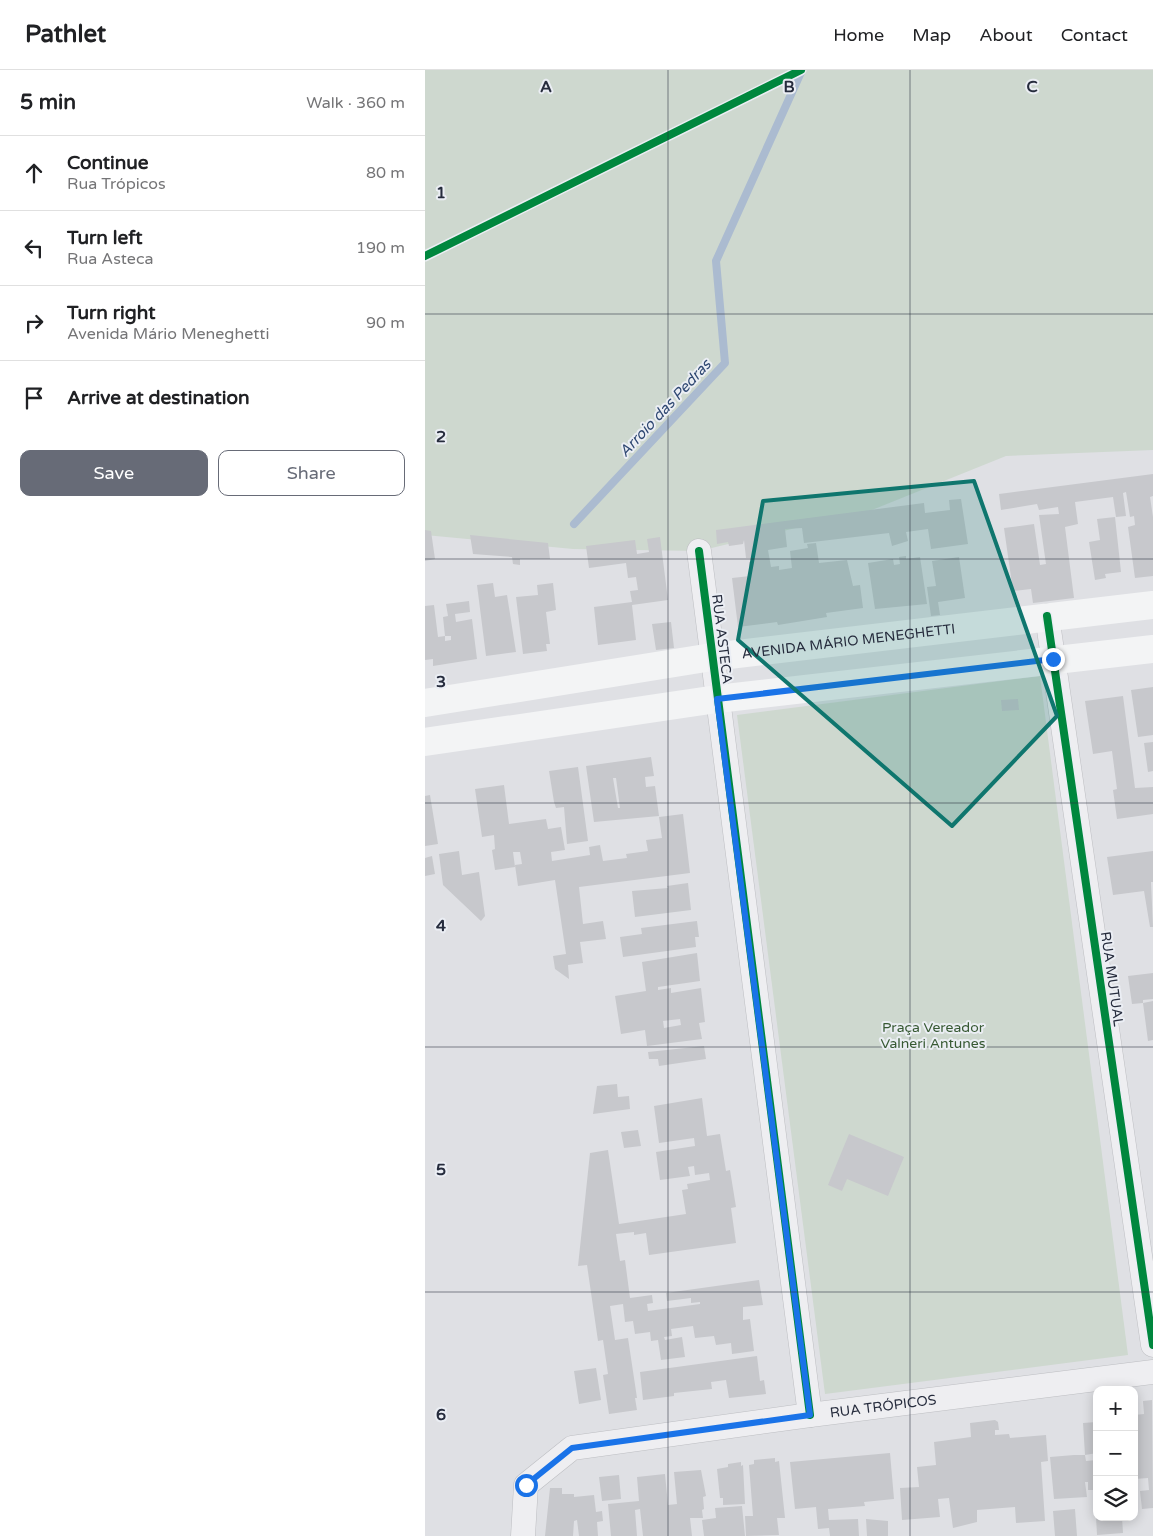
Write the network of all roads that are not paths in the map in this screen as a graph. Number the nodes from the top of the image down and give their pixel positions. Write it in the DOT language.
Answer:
graph roads {
  1 [pos="699,551"];
  2 [pos="1153,604"];
  3 [pos="1047,616"];
  4 [pos="1153,649"];
  5 [pos="712,657"];
  6 [pos="1053,659"];
  7 [pos="717,699"];
  8 [pos="425,703"];
  9 [pos="425,742"];
  10 [pos="1153,1345"];
  11 [pos="1153,1372"];
  12 [pos="810,1415"];
  13 [pos="523,1536"];
  1 -- 5 [label="street, RUA ASTECA"];
  2 -- 3 [label="street, AVENIDA MÁRIO MENEGHETTI"];
  3 -- 5 [label="street, AVENIDA MÁRIO MENEGHETTI"];
  3 -- 6 [label="street, RUA MUTUAL"];
  4 -- 6 [label="street"];
  5 -- 7 [label="street, RUA ASTECA"];
  5 -- 8 [label="street, AVENIDA MÁRIO MENEGHETTI"];
  6 -- 7 [label="street"];
  6 -- 10 [label="street, RUA MUTUAL"];
  7 -- 9 [label="street"];
  7 -- 12 [label="street, RUA ASTECA"];
  11 -- 12 [label="street, RUA TRÓPICOS"];
  12 -- 13 [label="street, RUA TRÓPICOS"];
}
